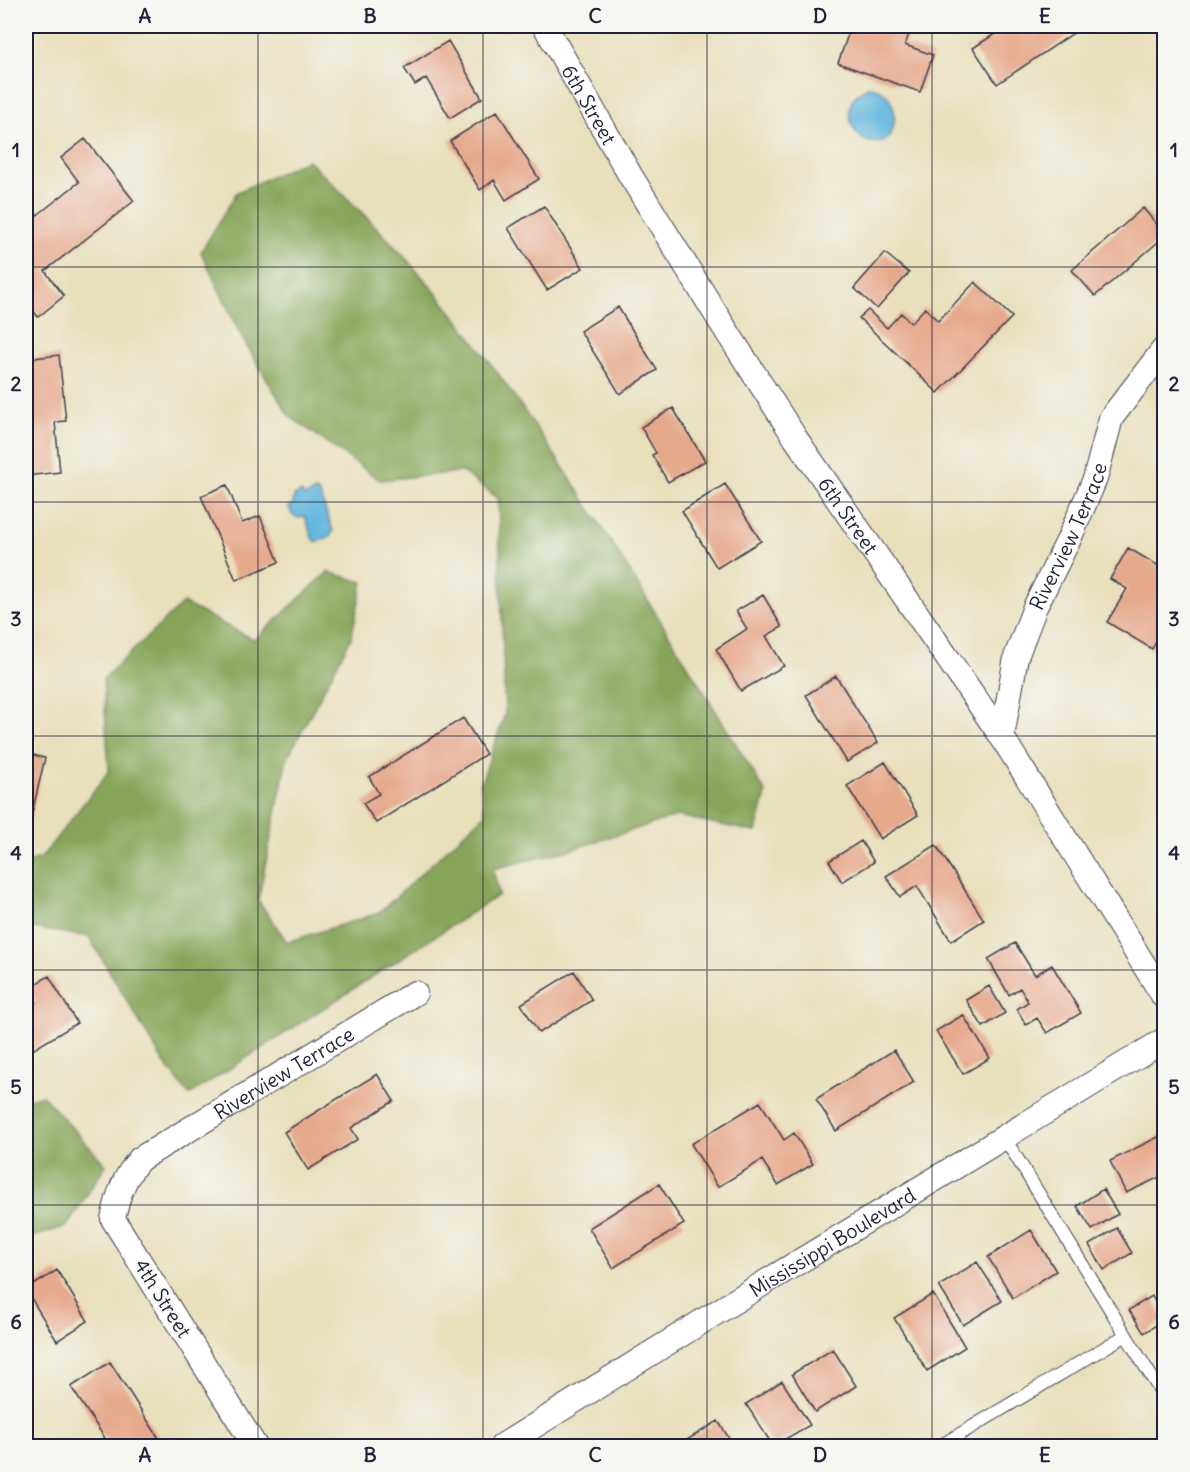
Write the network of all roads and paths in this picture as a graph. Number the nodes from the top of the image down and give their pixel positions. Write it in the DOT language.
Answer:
graph roads {
  1 [pos="545,26"];
  2 [pos="1164,349"];
  3 [pos="1002,737"];
  4 [pos="415,993"];
  5 [pos="1164,996"];
  6 [pos="1164,1040"];
  7 [pos="1004,1137"];
  8 [pos="152,1152"];
  9 [pos="1126,1335"];
  10 [pos="1164,1397"];
  11 [pos="255,1446"];
  12 [pos="502,1446"];
  13 [pos="940,1446"];
  1 -- 3 [label="street, 6th Street"];
  2 -- 3 [label="street, Riverview Terrace"];
  3 -- 5 [label="street, 6th Street"];
  4 -- 8 [label="street, Riverview Terrace"];
  6 -- 7 [label="street, Mississippi Boulevard"];
  7 -- 9 [label="lane"];
  7 -- 12 [label="street, Mississippi Boulevard"];
  8 -- 11 [label="street, 4th Street"];
  9 -- 10 [label="lane"];
  9 -- 13 [label="lane"];
}
